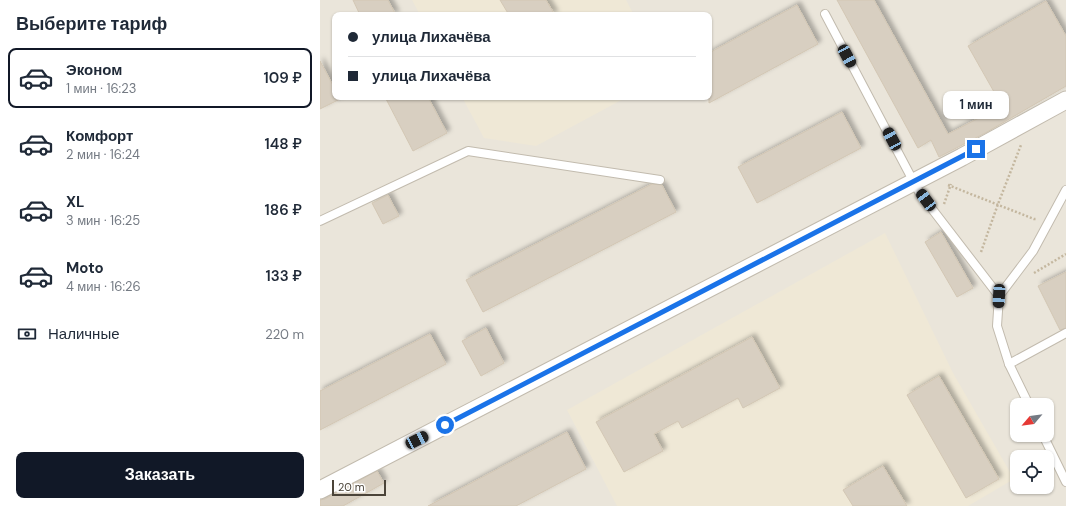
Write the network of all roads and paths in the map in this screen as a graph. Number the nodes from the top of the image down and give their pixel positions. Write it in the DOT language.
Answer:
graph roads {
  1 [pos="825,14"];
  2 [pos="1066,100"];
  3 [pos="1031,120"];
  4 [pos="962,157"];
  5 [pos="920,178"];
  6 [pos="660,180"];
  7 [pos="951,186"];
  8 [pos="1066,190"];
  9 [pos="998,204"];
  10 [pos="939,218"];
  11 [pos="1051,218"];
  12 [pos="320,221"];
  13 [pos="976,266"];
  14 [pos="999,296"];
  15 [pos="1066,333"];
  16 [pos="1009,364"];
  17 [pos="1026,398"];
  18 [pos="1046,442"];
  19 [pos="1066,482"];
  20 [pos="320,490"];
  1 -- 5 [label="lane"];
  2 -- 3 [label="street"];
  3 -- 4 [label="street"];
  3 -- 9 [label="path"];
  4 -- 5 [label="street"];
  4 -- 7 [label="path"];
  5 -- 7 [label="path"];
  5 -- 10 [label="lane"];
  5 -- 20 [label="street"];
  6 -- 12 [label="lane"];
  7 -- 9 [label="path"];
  7 -- 10 [label="path"];
  8 -- 11 [label="lane"];
  9 -- 11 [label="path"];
  9 -- 13 [label="path"];
  10 -- 13 [label="lane"];
  11 -- 14 [label="lane"];
  13 -- 14 [label="lane"];
  14 -- 16 [label="lane"];
  15 -- 16 [label="lane"];
  16 -- 17 [label="lane"];
  18 -- 19 [label="lane"];
}
